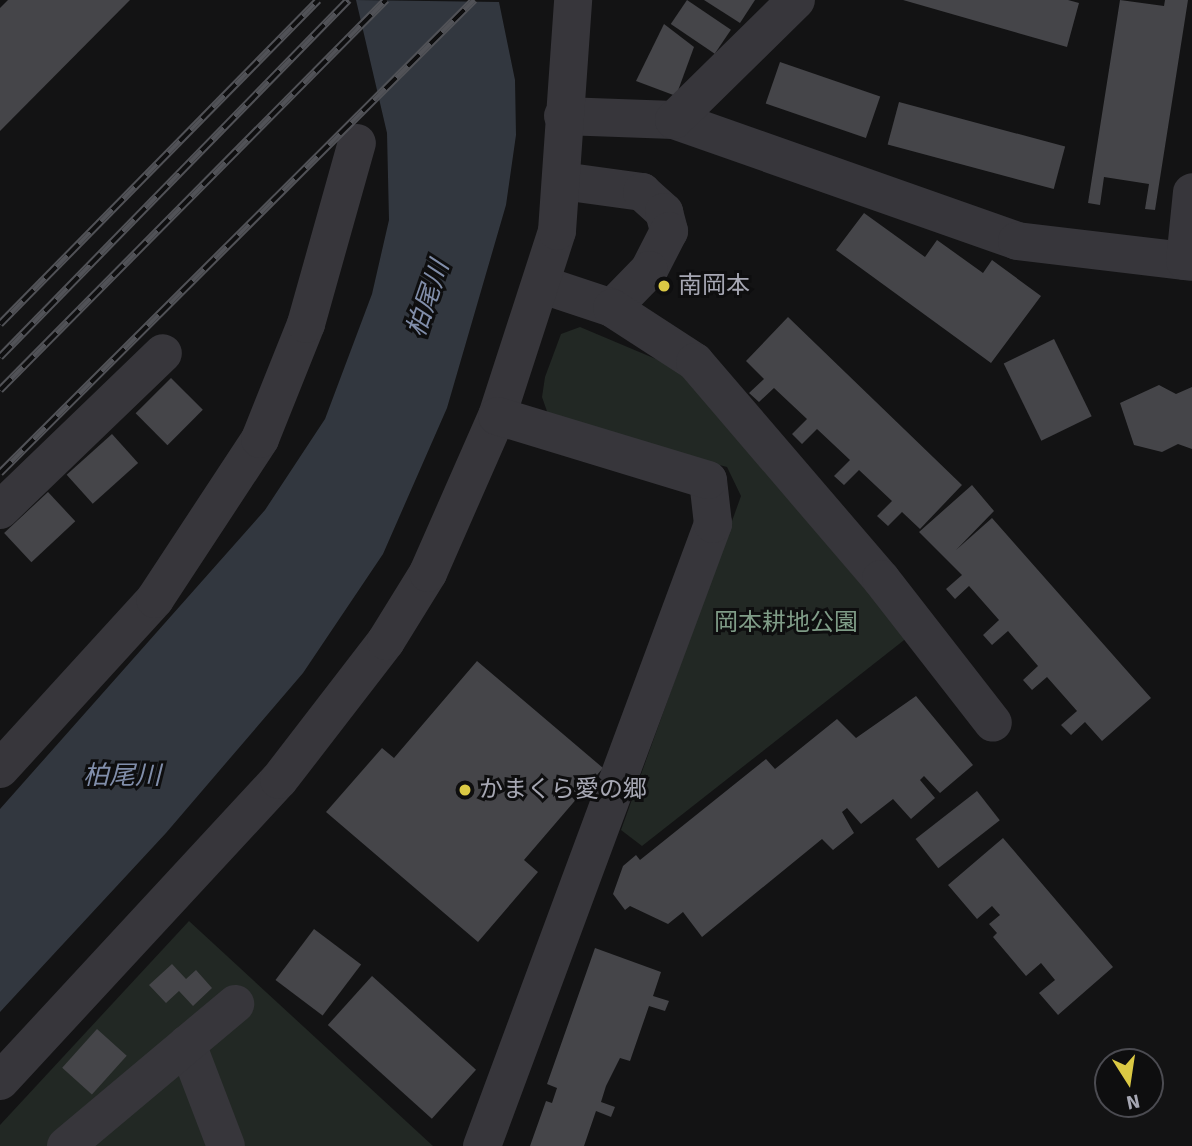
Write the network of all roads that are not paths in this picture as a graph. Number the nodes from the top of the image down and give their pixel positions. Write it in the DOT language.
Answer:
graph roads {
  1 [pos="573,0"];
  2 [pos="796,0"];
  3 [pos="563,116"];
  4 [pos="674,120"];
  5 [pos="356,143"];
  6 [pos="562,181"];
  7 [pos="1192,192"];
  8 [pos="1188,262"];
  9 [pos="543,285"];
  10 [pos="612,308"];
  11 [pos="163,353"];
  12 [pos="498,416"];
  13 [pos="0,510"];
  14 [pos="993,723"];
  15 [pos="0,769"];
  16 [pos="236,1004"];
  17 [pos="187,1044"];
  18 [pos="0,1081"];
  19 [pos="212,1135"];
  20 [pos="66,1146"];
  21 [pos="482,1146"];
  1 -- 3 [label="street"];
  2 -- 4 [label="street"];
  3 -- 4 [label="street"];
  3 -- 6 [label="street"];
  4 -- 8 [label="street"];
  5 -- 15 [label="street"];
  6 -- 9 [label="street"];
  6 -- 10 [label="street"];
  7 -- 8 [label="street"];
  9 -- 10 [label="street"];
  9 -- 12 [label="street"];
  10 -- 14 [label="street"];
  11 -- 13 [label="street"];
  12 -- 18 [label="street"];
  12 -- 21 [label="street"];
  16 -- 17 [label="street"];
  17 -- 19 [label="street"];
  17 -- 20 [label="street"];
}
